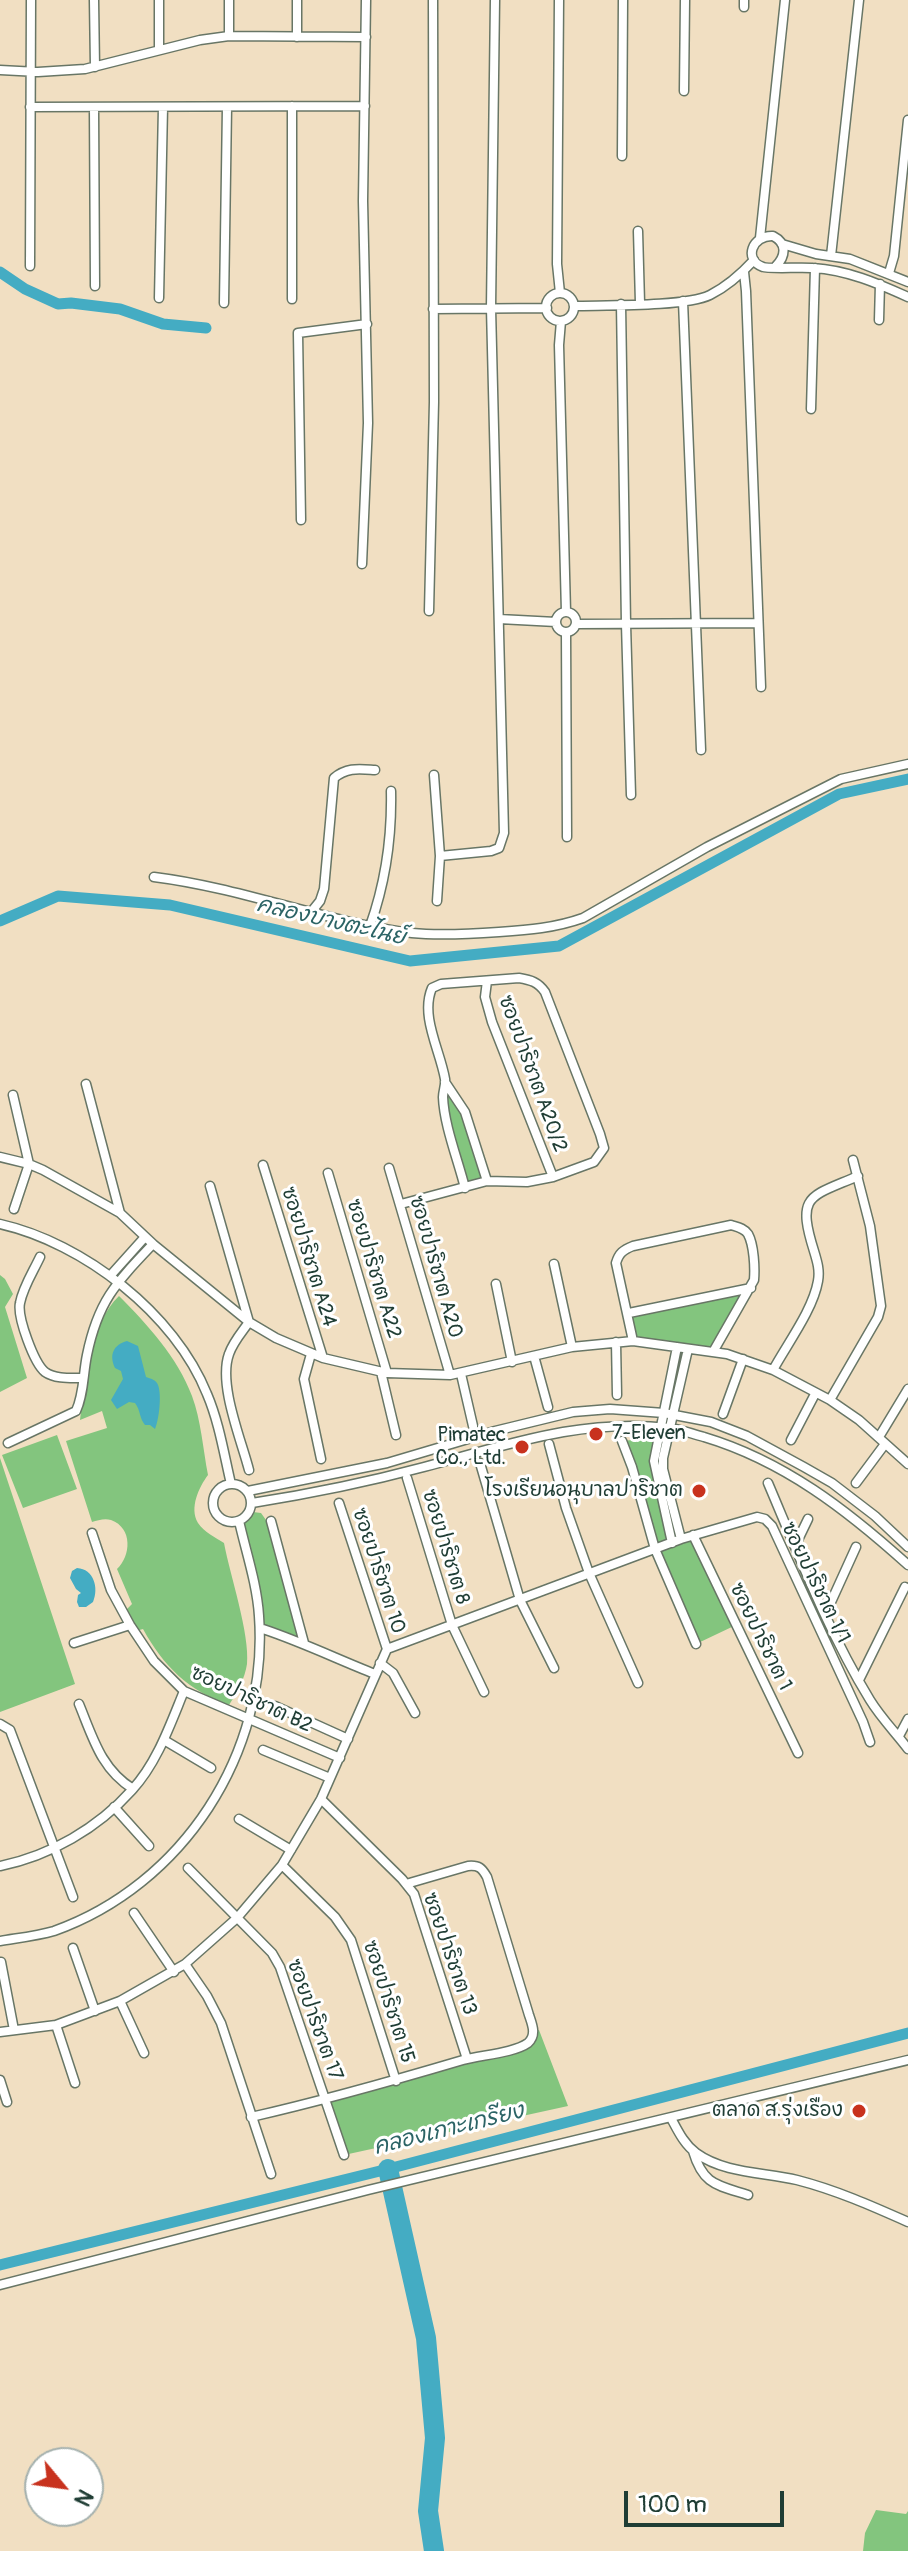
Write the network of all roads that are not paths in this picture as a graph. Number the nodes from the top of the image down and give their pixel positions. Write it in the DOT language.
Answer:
graph roads {
  1 [pos="31,0"];
  2 [pos="94,0"];
  3 [pos="159,0"];
  4 [pos="229,0"];
  5 [pos="297,0"];
  6 [pos="366,0"];
  7 [pos="433,0"];
  8 [pos="495,0"];
  9 [pos="559,0"];
  10 [pos="623,0"];
  11 [pos="685,0"];
  12 [pos="785,0"];
  13 [pos="859,0"];
  14 [pos="229,36"];
  15 [pos="297,37"];
  16 [pos="366,37"];
  17 [pos="159,49"];
  18 [pos="95,67"];
  19 [pos="0,70"];
  20 [pos="31,72"];
  21 [pos="684,91"];
  22 [pos="292,106"];
  23 [pos="365,106"];
  24 [pos="30,107"];
  25 [pos="94,107"];
  26 [pos="163,107"];
  27 [pos="227,107"];
  28 [pos="908,120"];
  29 [pos="622,156"];
  30 [pos="638,231"];
  31 [pos="760,238"];
  32 [pos="782,244"];
  33 [pos="831,256"];
  34 [pos="754,260"];
  35 [pos="30,266"];
  36 [pos="776,266"];
  37 [pos="815,268"];
  38 [pos="744,272"];
  39 [pos="889,273"];
  40 [pos="908,282"];
  41 [pos="880,284"];
  42 [pos="95,286"];
  43 [pos="560,293"];
  44 [pos="908,297"];
  45 [pos="159,298"];
  46 [pos="292,299"];
  47 [pos="683,301"];
  48 [pos="224,303"];
  49 [pos="640,303"];
  50 [pos="621,304"];
  51 [pos="574,306"];
  52 [pos="491,308"];
  53 [pos="547,308"];
  54 [pos="433,309"];
  55 [pos="879,320"];
  56 [pos="561,321"];
  57 [pos="367,324"];
  58 [pos="811,409"];
  59 [pos="301,520"];
  60 [pos="362,564"];
  61 [pos="429,611"];
  62 [pos="566,612"];
  63 [pos="499,619"];
  64 [pos="556,622"];
  65 [pos="695,623"];
  66 [pos="758,623"];
  67 [pos="576,624"];
  68 [pos="626,624"];
  69 [pos="566,632"];
  70 [pos="761,687"];
  71 [pos="701,750"];
  72 [pos="908,764"];
  73 [pos="375,770"];
  74 [pos="434,775"];
  75 [pos="391,791"];
  76 [pos="631,795"];
  77 [pos="567,837"];
  78 [pos="440,856"];
  79 [pos="154,877"];
  80 [pos="437,901"];
  81 [pos="312,911"];
  82 [pos="370,926"];
  83 [pos="487,981"];
  84 [pos="445,1082"];
  85 [pos="86,1084"];
  86 [pos="13,1095"];
  87 [pos="0,1157"];
  88 [pos="853,1160"];
  89 [pos="29,1164"];
  90 [pos="263,1165"];
  91 [pos="389,1168"];
  92 [pos="328,1173"];
  93 [pos="858,1176"];
  94 [pos="553,1177"];
  95 [pos="487,1181"];
  96 [pos="210,1186"];
  97 [pos="465,1188"];
  98 [pos="401,1204"];
  99 [pos="14,1209"];
  100 [pos="120,1213"];
  101 [pos="0,1224"];
  102 [pos="145,1237"];
  103 [pos="153,1244"];
  104 [pos="40,1257"];
  105 [pos="554,1264"];
  106 [pos="113,1279"];
  107 [pos="496,1284"];
  108 [pos="751,1288"];
  109 [pos="629,1313"];
  110 [pos="249,1322"];
  111 [pos="633,1341"];
  112 [pos="616,1342"];
  113 [pos="572,1347"];
  114 [pos="677,1347"];
  115 [pos="688,1349"];
  116 [pos="713,1352"];
  117 [pos="311,1354"];
  118 [pos="534,1356"];
  119 [pos="323,1358"];
  120 [pos="743,1359"];
  121 [pos="512,1362"];
  122 [pos="773,1370"];
  123 [pos="384,1373"];
  124 [pos="461,1374"];
  125 [pos="450,1375"];
  126 [pos="81,1378"];
  127 [pos="908,1389"];
  128 [pos="815,1394"];
  129 [pos="617,1395"];
  130 [pos="830,1400"];
  131 [pos="548,1407"];
  132 [pos="669,1414"];
  133 [pos="723,1414"];
  134 [pos="473,1426"];
  135 [pos="665,1428"];
  136 [pos="396,1435"];
  137 [pos="791,1440"];
  138 [pos="882,1440"];
  139 [pos="622,1441"];
  140 [pos="8,1443"];
  141 [pos="549,1444"];
  142 [pos="321,1459"];
  143 [pos="480,1463"];
  144 [pos="908,1464"];
  145 [pos="249,1470"];
  146 [pos="407,1478"];
  147 [pos="768,1483"];
  148 [pos="856,1483"];
  149 [pos="231,1484"];
  150 [pos="248,1491"];
  151 [pos="252,1503"];
  152 [pos="339,1503"];
  153 [pos="808,1519"];
  154 [pos="239,1521"];
  155 [pos="271,1521"];
  156 [pos="92,1533"];
  157 [pos="693,1535"];
  158 [pos="677,1541"];
  159 [pos="907,1545"];
  160 [pos="795,1546"];
  161 [pos="856,1547"];
  162 [pos="655,1549"];
  163 [pos="908,1565"];
  164 [pos="589,1573"];
  165 [pos="905,1587"];
  166 [pos="520,1600"];
  167 [pos="826,1613"];
  168 [pos="130,1625"];
  169 [pos="452,1625"];
  170 [pos="263,1629"];
  171 [pos="74,1643"];
  172 [pos="304,1643"];
  173 [pos="696,1644"];
  174 [pos="387,1649"];
  175 [pos="380,1663"];
  176 [pos="554,1668"];
  177 [pos="375,1674"];
  178 [pos="859,1680"];
  179 [pos="638,1683"];
  180 [pos="184,1691"];
  181 [pos="484,1692"];
  182 [pos="79,1704"];
  183 [pos="275,1706"];
  184 [pos="415,1713"];
  185 [pos="908,1719"];
  186 [pos="250,1720"];
  187 [pos="0,1724"];
  188 [pos="899,1736"];
  189 [pos="348,1739"];
  190 [pos="164,1740"];
  191 [pos="870,1742"];
  192 [pos="908,1749"];
  193 [pos="263,1750"];
  194 [pos="798,1753"];
  195 [pos="340,1758"];
  196 [pos="211,1768"];
  197 [pos="330,1778"];
  198 [pos="133,1789"];
  199 [pos="321,1799"];
  200 [pos="114,1807"];
  201 [pos="239,1819"];
  202 [pos="149,1846"];
  203 [pos="54,1849"];
  204 [pos="291,1850"];
  205 [pos="282,1865"];
  206 [pos="0,1866"];
  207 [pos="188,1868"];
  208 [pos="406,1884"];
  209 [pos="73,1897"];
  210 [pos="134,1913"];
  211 [pos="237,1918"];
  212 [pos="0,1941"];
  213 [pos="73,1948"];
  214 [pos="1,1962"];
  215 [pos="185,1964"];
  216 [pos="174,1972"];
  217 [pos="120,2001"];
  218 [pos="95,2011"];
  219 [pos="56,2025"];
  220 [pos="14,2030"];
  221 [pos="0,2032"];
  222 [pos="144,2053"];
  223 [pos="467,2059"];
  224 [pos="908,2060"];
  225 [pos="0,2080"];
  226 [pos="396,2081"];
  227 [pos="75,2083"];
  228 [pos="326,2100"];
  229 [pos="7,2102"];
  230 [pos="251,2117"];
  231 [pos="671,2118"];
  232 [pos="693,2150"];
  233 [pos="344,2155"];
  234 [pos="271,2174"];
  235 [pos="748,2195"];
  236 [pos="908,2222"];
  237 [pos="0,2285"];
  1 -- 20 [label="street"];
  2 -- 18 [label="street"];
  3 -- 17 [label="street"];
  4 -- 14 [label="street"];
  5 -- 15 [label="street"];
  6 -- 16 [label="street"];
  7 -- 54 [label="street"];
  8 -- 52 [label="street"];
  9 -- 43 [label="street"];
  10 -- 29 [label="street"];
  11 -- 21 [label="street"];
  12 -- 31 [label="street"];
  13 -- 33 [label="street"];
  14 -- 15 [label="street"];
  14 -- 17 [label="street"];
  15 -- 16 [label="street"];
  16 -- 23 [label="street"];
  17 -- 18 [label="street"];
  18 -- 20 [label="street"];
  19 -- 20 [label="street"];
  20 -- 24 [label="street"];
  22 -- 23 [label="street"];
  22 -- 27 [label="street"];
  22 -- 46 [label="street"];
  23 -- 57 [label="street"];
  24 -- 25 [label="street"];
  24 -- 35 [label="street"];
  25 -- 26 [label="street"];
  25 -- 42 [label="street"];
  26 -- 27 [label="street"];
  26 -- 45 [label="street"];
  27 -- 48 [label="street"];
  28 -- 39 [label="street"];
  30 -- 49 [label="street"];
  31 -- 32 [label="street"];
  31 -- 34 [label="street"];
  32 -- 33 [label="street"];
  32 -- 36 [label="street"];
  33 -- 39 [label="street"];
  34 -- 36 [label="street"];
  34 -- 38 [label="street"];
  36 -- 37 [label="street"];
  37 -- 41 [label="street"];
  37 -- 58 [label="street"];
  38 -- 47 [label="street"];
  38 -- 66 [label="street"];
  39 -- 40 [label="street"];
  41 -- 44 [label="street"];
  41 -- 55 [label="street"];
  43 -- 51 [label="street"];
  43 -- 53 [label="street"];
  47 -- 49 [label="street"];
  47 -- 65 [label="street"];
  49 -- 50 [label="street"];
  50 -- 51 [label="street"];
  50 -- 68 [label="street"];
  51 -- 56 [label="street"];
  52 -- 53 [label="street"];
  52 -- 54 [label="street"];
  52 -- 63 [label="street"];
  53 -- 56 [label="street"];
  54 -- 61 [label="street"];
  56 -- 62 [label="street"];
  57 -- 59 [label="street"];
  57 -- 60 [label="street"];
  62 -- 64 [label="street"];
  62 -- 67 [label="street"];
  63 -- 64 [label="street"];
  63 -- 78 [label="street"];
  64 -- 69 [label="street"];
  65 -- 66 [label="street"];
  65 -- 68 [label="street"];
  65 -- 71 [label="street"];
  66 -- 70 [label="street"];
  67 -- 68 [label="street"];
  67 -- 69 [label="street"];
  68 -- 76 [label="street"];
  69 -- 77 [label="street"];
  72 -- 82 [label="street"];
  73 -- 81 [label="street"];
  74 -- 78 [label="street"];
  75 -- 82 [label="street"];
  78 -- 80 [label="street"];
  79 -- 81 [label="street"];
  81 -- 82 [label="street"];
  83 -- 84 [label="street"];
  83 -- 94 [label="street, ซอยปาริชาต A20/2"];
  83 -- 94 [label="street"];
  84 -- 95 [label="street"];
  84 -- 97 [label="street"];
  85 -- 100 [label="street"];
  86 -- 89 [label="street"];
  87 -- 89 [label="street"];
  88 -- 93 [label="street"];
  89 -- 99 [label="street"];
  89 -- 100 [label="street"];
  90 -- 119 [label="street, ซอยปาริชาต A24"];
  91 -- 98 [label="street, ซอยปาริชาต A20"];
  92 -- 123 [label="street, ซอยปาริชาต A22"];
  93 -- 122 [label="street"];
  93 -- 130 [label="street"];
  94 -- 95 [label="street"];
  95 -- 97 [label="street"];
  96 -- 110 [label="street"];
  97 -- 98 [label="street"];
  98 -- 125 [label="street, ซอยปาริชาต A20"];
  100 -- 102 [label="street"];
  101 -- 106 [label="street"];
  102 -- 103 [label="street"];
  102 -- 106 [label="street"];
  103 -- 106 [label="street"];
  103 -- 110 [label="street"];
  104 -- 126 [label="street"];
  105 -- 113 [label="street"];
  106 -- 126 [label="street"];
  106 -- 149 [label="street"];
  107 -- 121 [label="street"];
  108 -- 109 [label="street"];
  108 -- 109 [label="street"];
  108 -- 116 [label="street"];
  109 -- 111 [label="street"];
  110 -- 117 [label="street"];
  110 -- 145 [label="street"];
  111 -- 112 [label="street"];
  111 -- 114 [label="street"];
  112 -- 113 [label="street"];
  112 -- 129 [label="street"];
  113 -- 118 [label="street"];
  114 -- 115 [label="street"];
  114 -- 132 [label="street"];
  115 -- 116 [label="street"];
  115 -- 132 [label="street"];
  116 -- 120 [label="street"];
  117 -- 119 [label="street"];
  117 -- 142 [label="street"];
  118 -- 121 [label="street"];
  118 -- 131 [label="street"];
  119 -- 123 [label="street"];
  120 -- 122 [label="street"];
  120 -- 133 [label="street"];
  121 -- 124 [label="street"];
  122 -- 128 [label="street"];
  123 -- 125 [label="street"];
  123 -- 136 [label="street, ซอยปาริชาต A22"];
  124 -- 125 [label="street"];
  124 -- 134 [label="street"];
  126 -- 140 [label="street"];
  127 -- 138 [label="street"];
  128 -- 130 [label="street"];
  128 -- 137 [label="street"];
  130 -- 138 [label="street"];
  132 -- 135 [label="street"];
  132 -- 150 [label="street"];
  132 -- 159 [label="street"];
  135 -- 151 [label="street"];
  135 -- 158 [label="street"];
  135 -- 163 [label="street"];
  138 -- 144 [label="street"];
  138 -- 148 [label="street"];
  139 -- 162 [label="street"];
  141 -- 164 [label="street"];
  143 -- 166 [label="street"];
  146 -- 169 [label="street, ซอยปาริชาต 8"];
  147 -- 160 [label="street"];
  149 -- 150 [label="street"];
  149 -- 154 [label="street"];
  150 -- 151 [label="street"];
  151 -- 154 [label="street"];
  152 -- 174 [label="street, ซอยปาริชาต 10"];
  153 -- 160 [label="street"];
  154 -- 186 [label="street"];
  155 -- 172 [label="street"];
  156 -- 168 [label="street, ซอยปาริชาต B2"];
  157 -- 158 [label="street, ซอยปาริชาต 1/1"];
  157 -- 191 [label="street, ซอยปาริชาต 1/1"];
  157 -- 194 [label="street, ซอยปาริชาต 1"];
  158 -- 162 [label="street, ซอยปาริชาต 1/1"];
  160 -- 167 [label="street"];
  161 -- 167 [label="street"];
  162 -- 164 [label="street, ซอยปาริชาต 1/1"];
  162 -- 173 [label="street"];
  164 -- 166 [label="street, ซอยปาริชาต 1/1"];
  164 -- 179 [label="street"];
  165 -- 178 [label="street"];
  166 -- 169 [label="street, ซอยปาริชาต 1/1"];
  166 -- 176 [label="street"];
  167 -- 178 [label="street"];
  168 -- 171 [label="street"];
  168 -- 180 [label="street, ซอยปาริชาต B2"];
  169 -- 174 [label="street, ซอยปาริชาต 1/1"];
  169 -- 181 [label="street, ซอยปาริชาต 8"];
  170 -- 172 [label="street"];
  172 -- 177 [label="street"];
  174 -- 175 [label="street"];
  175 -- 177 [label="street"];
  175 -- 184 [label="street"];
  177 -- 189 [label="street"];
  178 -- 188 [label="street"];
  180 -- 186 [label="street, ซอยปาริชาต B2"];
  180 -- 190 [label="street"];
  182 -- 198 [label="street"];
  183 -- 189 [label="street"];
  185 -- 188 [label="street"];
  186 -- 195 [label="street, ซอยปาริชาต B2"];
  186 -- 212 [label="street"];
  187 -- 203 [label="street"];
  188 -- 192 [label="street"];
  189 -- 195 [label="street"];
  190 -- 196 [label="street"];
  190 -- 198 [label="street"];
  193 -- 197 [label="street"];
  195 -- 197 [label="street"];
  197 -- 199 [label="street"];
  198 -- 200 [label="street"];
  199 -- 204 [label="street"];
  199 -- 208 [label="street, ซอยปาริชาต 13"];
  200 -- 202 [label="street"];
  200 -- 203 [label="street"];
  201 -- 204 [label="street"];
  203 -- 206 [label="street"];
  203 -- 209 [label="street"];
  204 -- 205 [label="street"];
  205 -- 211 [label="street"];
  205 -- 226 [label="street, ซอยปาริชาต 15"];
  207 -- 211 [label="street, ซอยปาริชาต 17"];
  208 -- 223 [label="street, ซอยปาริชาต 13"];
  208 -- 223 [label="street"];
  210 -- 216 [label="street"];
  211 -- 215 [label="street"];
  211 -- 228 [label="street, ซอยปาริชาต 17"];
  213 -- 218 [label="street"];
  214 -- 220 [label="street"];
  215 -- 216 [label="street"];
  215 -- 230 [label="street"];
  216 -- 217 [label="street"];
  217 -- 218 [label="street"];
  217 -- 222 [label="street"];
  218 -- 219 [label="street"];
  219 -- 220 [label="street"];
  219 -- 227 [label="street"];
  220 -- 221 [label="street"];
  223 -- 226 [label="street"];
  224 -- 231 [label="street"];
  225 -- 229 [label="street"];
  226 -- 228 [label="street"];
  228 -- 230 [label="street"];
  228 -- 233 [label="street, ซอยปาริชาต 17"];
  230 -- 234 [label="street"];
  231 -- 232 [label="street"];
  231 -- 237 [label="street"];
  232 -- 235 [label="street"];
  232 -- 236 [label="street"];
}
